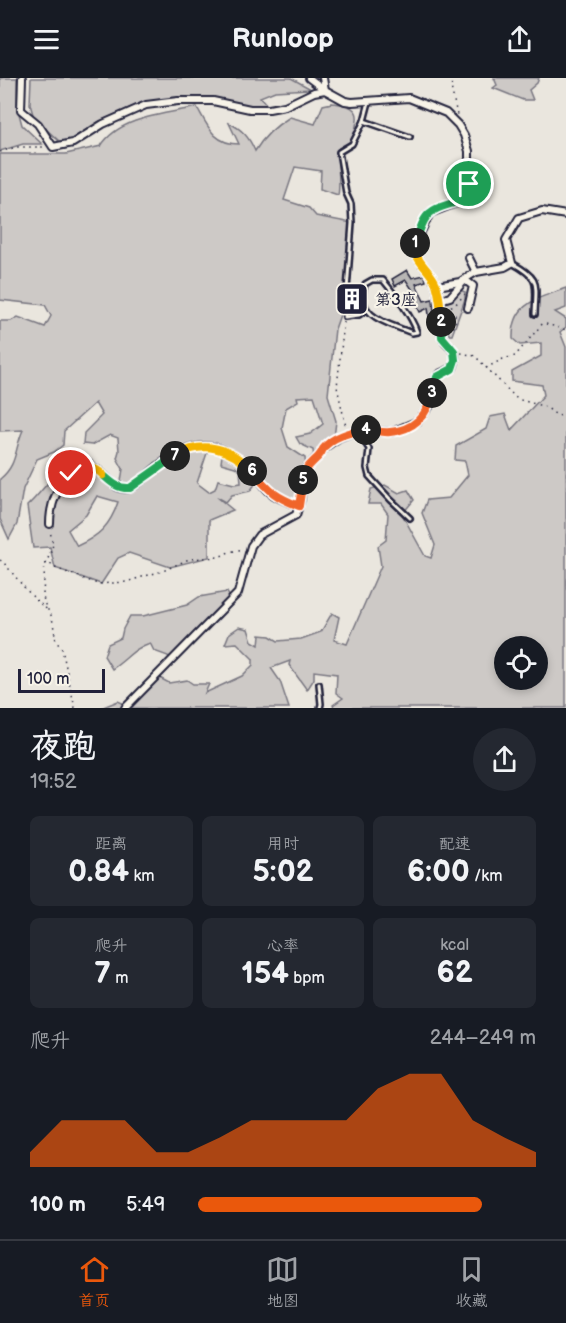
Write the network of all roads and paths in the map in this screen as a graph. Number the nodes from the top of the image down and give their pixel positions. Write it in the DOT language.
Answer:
graph roads {
  1 [pos="22,78"];
  2 [pos="309,78"];
  3 [pos="323,78"];
  4 [pos="453,78"];
  5 [pos="326,90"];
  6 [pos="370,101"];
  7 [pos="364,121"];
  8 [pos="458,125"];
  9 [pos="410,137"];
  10 [pos="52,147"];
  11 [pos="0,152"];
  12 [pos="566,215"];
  13 [pos="469,258"];
  14 [pos="512,263"];
  15 [pos="476,272"];
  16 [pos="465,280"];
  17 [pos="436,286"];
  18 [pos="471,292"];
  19 [pos="440,300"];
  20 [pos="468,309"];
  21 [pos="366,310"];
  22 [pos="449,312"];
  23 [pos="535,314"];
  24 [pos="345,317"];
  25 [pos="566,330"];
  26 [pos="454,351"];
  27 [pos="486,368"];
  28 [pos="566,418"];
  29 [pos="358,430"];
  30 [pos="348,434"];
  31 [pos="299,506"];
  32 [pos="410,518"];
  33 [pos="50,524"];
  34 [pos="250,548"];
  35 [pos="0,560"];
  36 [pos="45,564"];
  37 [pos="49,610"];
  38 [pos="319,684"];
  39 [pos="75,708"];
  40 [pos="125,708"];
  41 [pos="320,708"];
  1 -- 10 [label="street"];
  2 -- 5 [label="street"];
  3 -- 5 [label="street"];
  4 -- 8 [label="path"];
  5 -- 6 [label="street"];
  5 -- 10 [label="street"];
  6 -- 7 [label="lane"];
  6 -- 8 [label="street"];
  7 -- 9 [label="lane"];
  7 -- 24 [label="lane"];
  8 -- 17 [label="street"];
  10 -- 11 [label="path"];
  12 -- 14 [label="street"];
  13 -- 15 [label="street"];
  14 -- 15 [label="street"];
  14 -- 23 [label="lane"];
  15 -- 16 [label="street"];
  16 -- 17 [label="street"];
  16 -- 18 [label="street"];
  16 -- 19 [label="street"];
  17 -- 19 [label="street"];
  18 -- 20 [label="street"];
  18 -- 22 [label="path"];
  19 -- 26 [label="street"];
  21 -- 21 [label="lane"];
  21 -- 24 [label="lane"];
  22 -- 22 [label="path"];
  24 -- 30 [label="path"];
  25 -- 27 [label="path"];
  26 -- 27 [label="path"];
  26 -- 29 [label="street"];
  27 -- 28 [label="path"];
  29 -- 30 [label="street"];
  29 -- 32 [label="lane"];
  30 -- 31 [label="street"];
  31 -- 33 [label="street"];
  31 -- 34 [label="street"];
  33 -- 36 [label="path"];
  34 -- 36 [label="path"];
  34 -- 40 [label="street"];
  35 -- 37 [label="path"];
  36 -- 37 [label="path"];
  37 -- 39 [label="path"];
  38 -- 41 [label="lane"];
}
